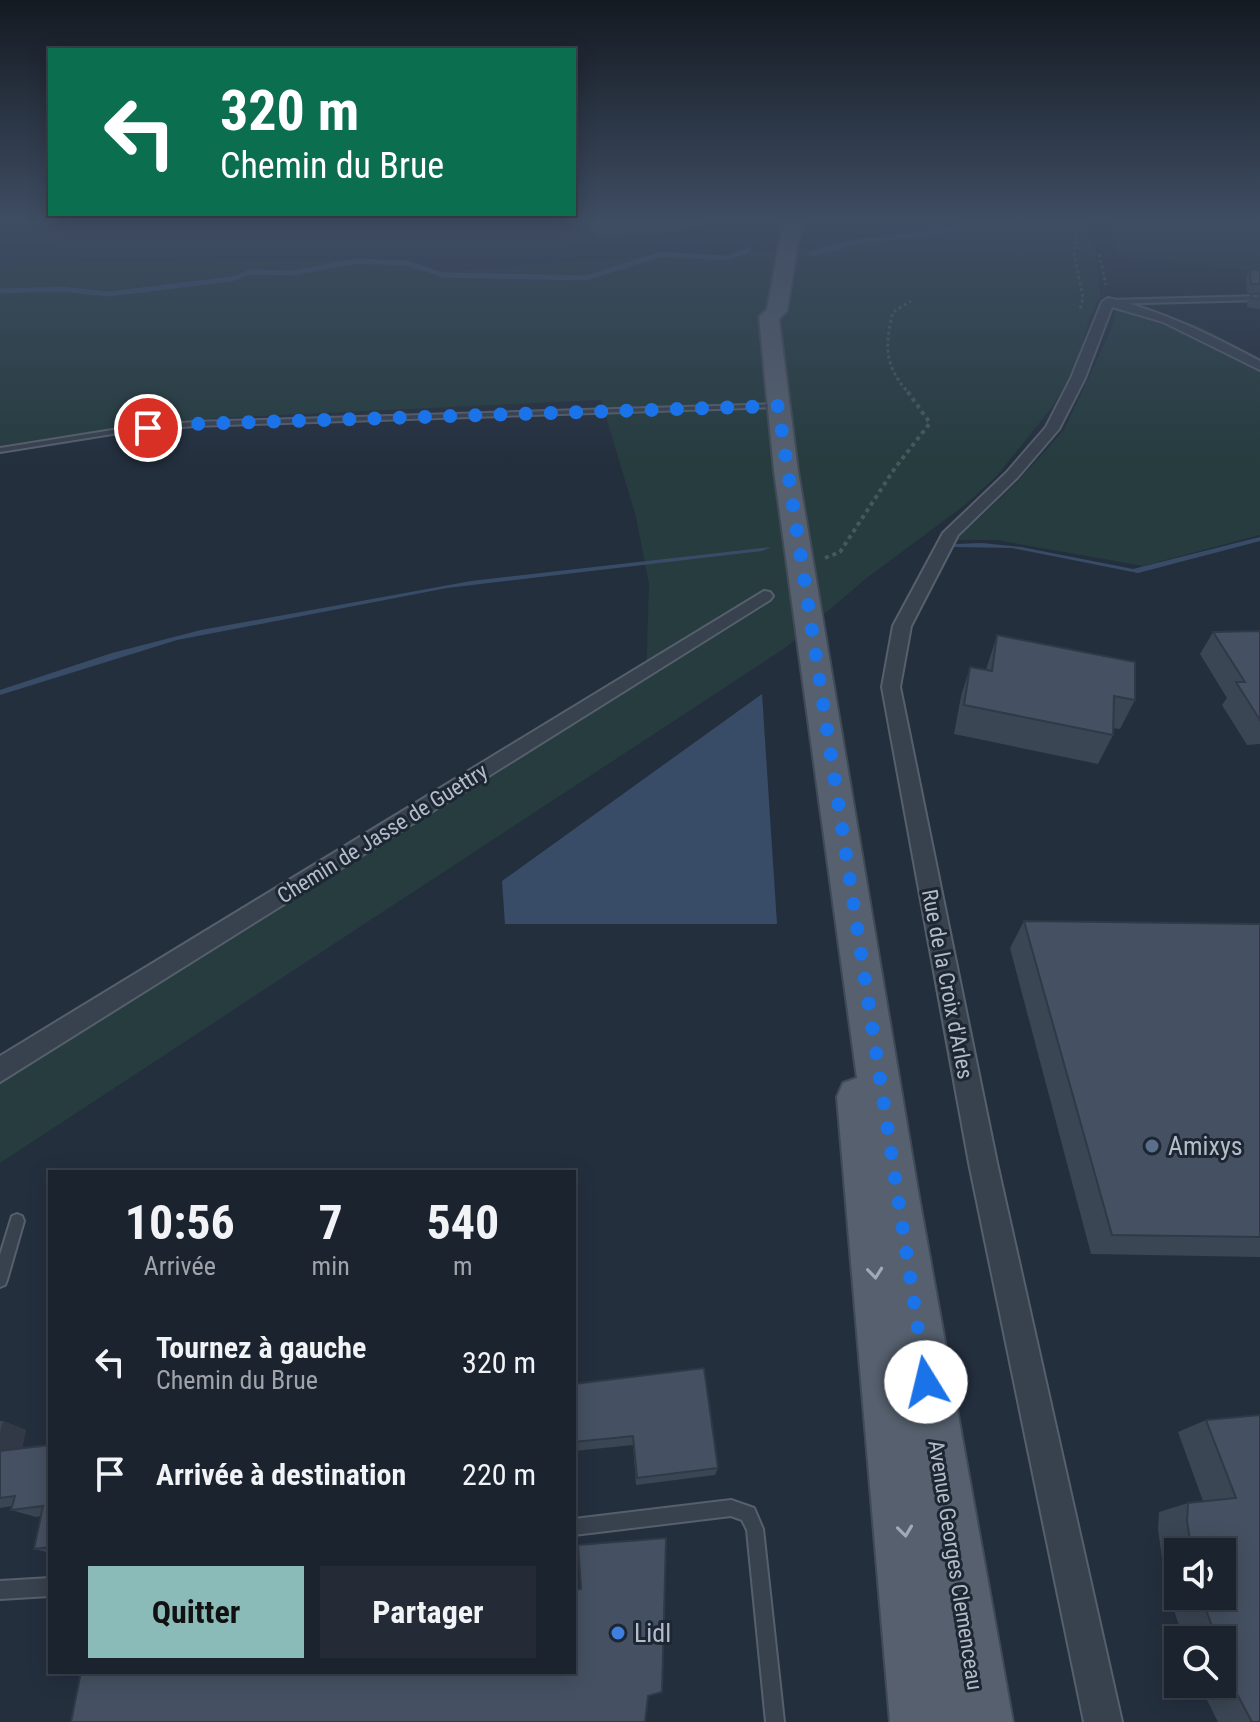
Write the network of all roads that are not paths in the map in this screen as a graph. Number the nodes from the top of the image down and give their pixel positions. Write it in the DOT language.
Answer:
graph roads {
  1 [pos="762,299"];
  2 [pos="779,299"];
  3 [pos="1208,299"];
  4 [pos="1108,302"];
  5 [pos="769,317"];
  6 [pos="1260,366"];
  7 [pos="778,406"];
  8 [pos="0,450"];
  9 [pos="764,596"];
  10 [pos="841,832"];
  11 [pos="0,1070"];
  12 [pos="17,1221"];
  13 [pos="0,1280"];
  14 [pos="576,1527"];
  15 [pos="48,1587"];
  16 [pos="0,1590"];
  17 [pos="775,1722"];
  18 [pos="921,1722"];
  19 [pos="982,1722"];
  20 [pos="1103,1722"];
  1 -- 5 [label="main road, Avenue Georges Clemenceau"];
  2 -- 5 [label="main road"];
  3 -- 4 [label="lane"];
  4 -- 6 [label="street"];
  4 -- 20 [label="street, Rue de la Croix d'Arles"];
  5 -- 7 [label="main road, Avenue Georges Clemenceau"];
  7 -- 8 [label="lane"];
  7 -- 10 [label="main road, Avenue Georges Clemenceau"];
  9 -- 11 [label="street, Chemin de Jasse de Guettry"];
  10 -- 18 [label="main road, one-way"];
  10 -- 19 [label="main road, Avenue Georges Clemenceau"];
  12 -- 13 [label="lane"];
  14 -- 17 [label="lane"];
  15 -- 16 [label="lane"];
}
